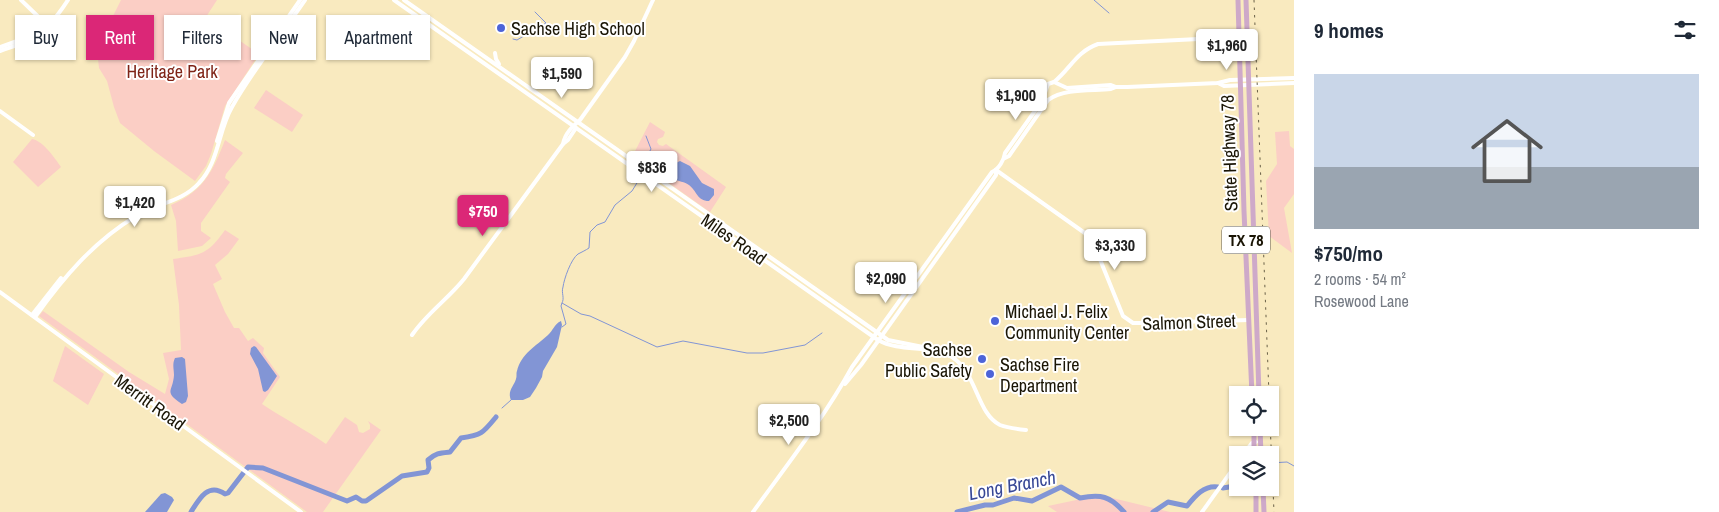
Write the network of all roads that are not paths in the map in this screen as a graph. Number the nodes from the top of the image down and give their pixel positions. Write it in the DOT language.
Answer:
graph roads {
  1 [pos="21,0"];
  2 [pos="67,0"];
  3 [pos="300,0"];
  4 [pos="305,0"];
  5 [pos="394,0"];
  6 [pos="404,0"];
  7 [pos="653,0"];
  8 [pos="1238,0"];
  9 [pos="1246,0"];
  10 [pos="37,15"];
  11 [pos="55,15"];
  12 [pos="1239,37"];
  13 [pos="15,43"];
  14 [pos="0,49"];
  15 [pos="495,53"];
  16 [pos="1246,54"];
  17 [pos="504,69"];
  18 [pos="1062,75"];
  19 [pos="1279,78"];
  20 [pos="1294,78"];
  21 [pos="1054,82"];
  22 [pos="1244,82"];
  23 [pos="1294,83"];
  24 [pos="1279,84"];
  25 [pos="1061,86"];
  26 [pos="1116,87"];
  27 [pos="1046,89"];
  28 [pos="1060,94"];
  29 [pos="1052,97"];
  30 [pos="0,111"];
  31 [pos="578,122"];
  32 [pos="574,127"];
  33 [pos="33,135"];
  34 [pos="1005,158"];
  35 [pos="996,170"];
  36 [pos="655,175"];
  37 [pos="651,181"];
  38 [pos="1244,211"];
  39 [pos="1252,211"];
  40 [pos="792,272"];
  41 [pos="788,278"];
  42 [pos="0,292"];
  43 [pos="33,316"];
  44 [pos="1249,320"];
  45 [pos="878,332"];
  46 [pos="412,335"];
  47 [pos="882,336"];
  48 [pos="874,337"];
  49 [pos="878,340"];
  50 [pos="925,350"];
  51 [pos="1252,386"];
  52 [pos="1259,386"];
  53 [pos="840,390"];
  54 [pos="1026,430"];
  55 [pos="1254,436"];
  56 [pos="1261,436"];
  57 [pos="1254,442"];
  58 [pos="1261,442"];
  59 [pos="1250,446"];
  60 [pos="1254,446"];
  61 [pos="1261,446"];
  62 [pos="1229,474"];
  63 [pos="1256,496"];
  64 [pos="1263,496"];
  65 [pos="301,512"];
  66 [pos="753,512"];
  67 [pos="1202,512"];
  68 [pos="1256,512"];
  69 [pos="1264,512"];
  1 -- 10 [label="main road"];
  2 -- 11 [label="main road"];
  3 -- 43 [label="main road"];
  4 -- 43 [label="main road"];
  5 -- 32 [label="main road, Miles Road"];
  6 -- 17 [label="main road, Miles Road"];
  7 -- 31 [label="main road"];
  8 -- 12 [label="main road, State Highway 78 / TX 78"];
  9 -- 16 [label="main road, State Highway 78 / TX 78"];
  12 -- 16 [label="main road"];
  12 -- 18 [label="main road"];
  12 -- 22 [label="main road, State Highway 78 / TX 78"];
  13 -- 14 [label="main road"];
  15 -- 17 [label="main road"];
  16 -- 22 [label="main road, State Highway 78 / TX 78"];
  17 -- 31 [label="main road, Miles Road"];
  18 -- 21 [label="main road"];
  18 -- 25 [label="main road"];
  19 -- 20 [label="main road"];
  19 -- 22 [label="main road"];
  19 -- 24 [label="main road"];
  21 -- 25 [label="main road"];
  21 -- 27 [label="main road"];
  22 -- 24 [label="main road"];
  22 -- 26 [label="main road"];
  22 -- 38 [label="main road, State Highway 78 / TX 78"];
  22 -- 39 [label="main road, State Highway 78 / TX 78"];
  23 -- 24 [label="main road"];
  25 -- 26 [label="main road"];
  25 -- 28 [label="main road"];
  26 -- 28 [label="main road"];
  27 -- 29 [label="main road"];
  27 -- 34 [label="main road"];
  28 -- 29 [label="main road"];
  29 -- 34 [label="main road"];
  30 -- 33 [label="main road"];
  31 -- 32 [label="main road"];
  31 -- 36 [label="main road, Miles Road"];
  32 -- 37 [label="main road, Miles Road"];
  32 -- 46 [label="main road"];
  34 -- 35 [label="main road"];
  35 -- 44 [label="main road, Salmon Street"];
  35 -- 45 [label="main road"];
  35 -- 47 [label="main road"];
  36 -- 37 [label="main road"];
  36 -- 40 [label="main road, Miles Road"];
  37 -- 41 [label="main road, Miles Road"];
  38 -- 39 [label="main road"];
  38 -- 44 [label="main road, State Highway 78 / TX 78"];
  39 -- 52 [label="main road, State Highway 78 / TX 78"];
  40 -- 41 [label="main road"];
  40 -- 45 [label="main road, Miles Road"];
  41 -- 48 [label="main road, Miles Road"];
  42 -- 43 [label="main road, Merritt Road"];
  43 -- 65 [label="main road, Merritt Road"];
  44 -- 51 [label="main road, State Highway 78 / TX 78"];
  45 -- 47 [label="main road, Miles Road"];
  45 -- 48 [label="main road"];
  47 -- 49 [label="main road"];
  47 -- 50 [label="main road"];
  48 -- 49 [label="main road, Miles Road"];
  48 -- 53 [label="main road"];
  49 -- 50 [label="main road"];
  49 -- 53 [label="main road"];
  50 -- 54 [label="main road"];
  53 -- 66 [label="main road"];
  55 -- 57 [label="main road"];
  56 -- 58 [label="main road"];
  57 -- 58 [label="main road"];
  57 -- 59 [label="main road"];
  57 -- 60 [label="main road"];
  58 -- 61 [label="main road"];
  62 -- 67 [label="main road"];
  63 -- 68 [label="main road"];
  64 -- 69 [label="main road"];
}
